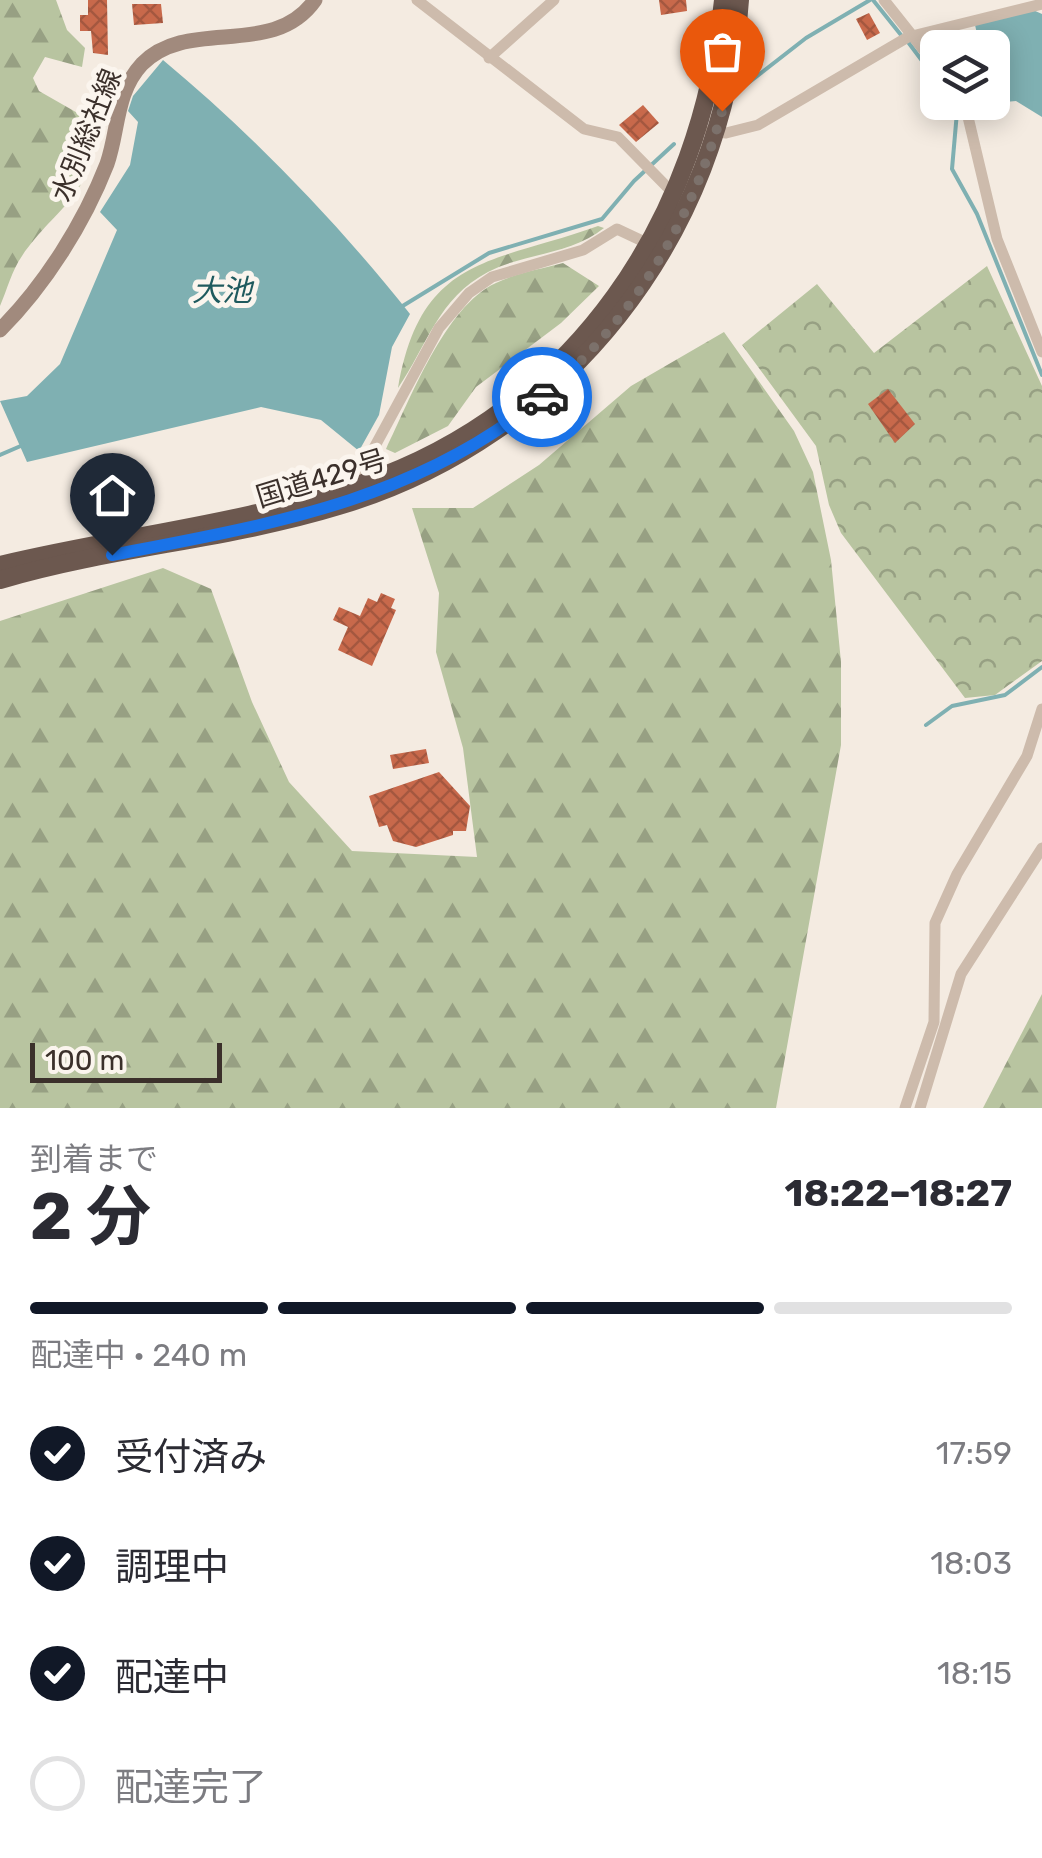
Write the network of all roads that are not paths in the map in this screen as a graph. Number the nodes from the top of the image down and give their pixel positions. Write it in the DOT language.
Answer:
graph roads {
  1 [pos="315,0"];
  2 [pos="417,0"];
  3 [pos="554,0"];
  4 [pos="724,0"];
  5 [pos="740,0"];
  6 [pos="884,0"];
  7 [pos="1042,4"];
  8 [pos="908,38"];
  9 [pos="920,50"];
  10 [pos="489,58"];
  11 [pos="969,120"];
  12 [pos="708,130"];
  13 [pos="682,198"];
  14 [pos="656,248"];
  15 [pos="0,330"];
  16 [pos="1042,352"];
  17 [pos="365,490"];
  18 [pos="0,565"];
  19 [pos="0,580"];
  20 [pos="1042,708"];
  21 [pos="1042,848"];
  22 [pos="906,1108"];
  23 [pos="920,1108"];
  1 -- 15 [label="main road, 水別総社線"];
  2 -- 10 [label="street"];
  3 -- 10 [label="street"];
  4 -- 12 [label="highway, 国道429号"];
  5 -- 12 [label="highway, 国道429号"];
  6 -- 8 [label="street"];
  7 -- 8 [label="street"];
  8 -- 9 [label="street"];
  8 -- 12 [label="street"];
  10 -- 13 [label="street"];
  11 -- 16 [label="street"];
  12 -- 13 [label="highway, 国道429号"];
  13 -- 14 [label="highway, 国道429号"];
  14 -- 17 [label="highway, 国道429号"];
  14 -- 17 [label="street"];
  17 -- 18 [label="highway, 国道429号"];
  17 -- 19 [label="highway, 国道429号"];
  20 -- 22 [label="street"];
  21 -- 23 [label="street"];
}
